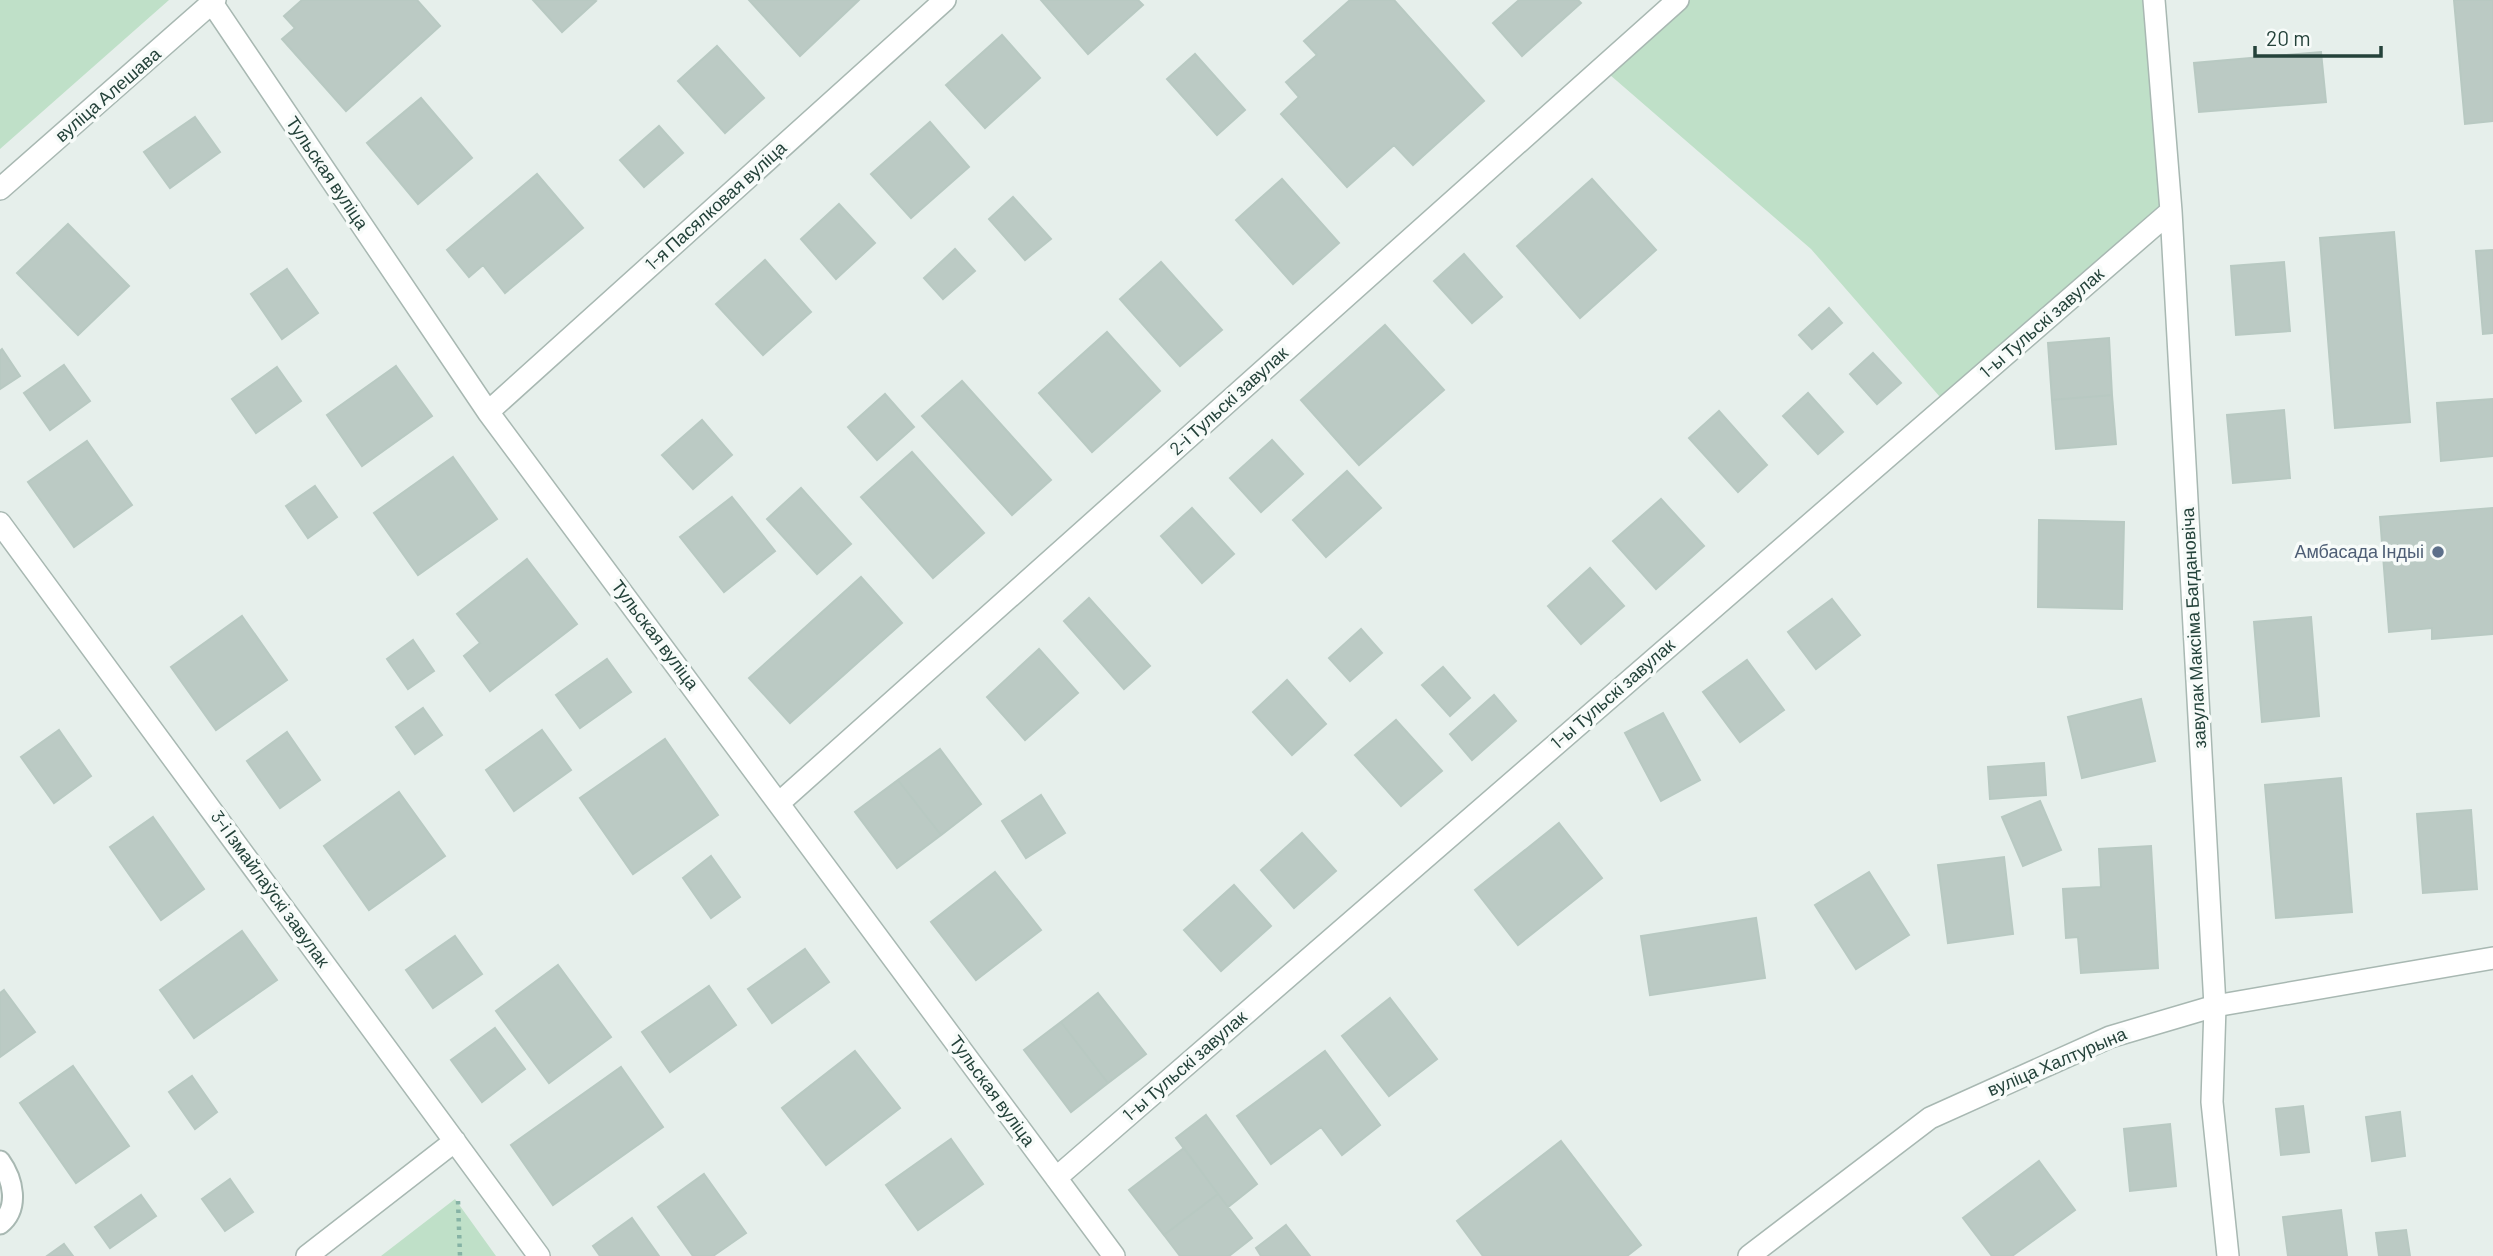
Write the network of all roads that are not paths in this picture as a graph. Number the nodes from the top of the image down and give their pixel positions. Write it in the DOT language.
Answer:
graph roads {
  1 [pos="945,0"];
  2 [pos="1678,0"];
  3 [pos="2154,0"];
  4 [pos="213,2"];
  5 [pos="0,189"];
  6 [pos="2171,211"];
  7 [pos="488,412"];
  8 [pos="0,523"];
  9 [pos="779,803"];
  10 [pos="2493,958"];
  11 [pos="2215,1006"];
  12 [pos="456,1141"];
  13 [pos="0,1161"];
  14 [pos="1056,1178"];
  15 [pos="0,1224"];
  16 [pos="307,1256"];
  17 [pos="539,1256"];
  18 [pos="1114,1256"];
  19 [pos="1749,1256"];
  20 [pos="2228,1256"];
  1 -- 7 [label="street, 1-я Пасялковая вуліца"];
  2 -- 9 [label="street, 2-і Тульскі завулак"];
  3 -- 6 [label="street, завулак Максіма Багдановіча"];
  4 -- 5 [label="street, вуліца Алешава"];
  4 -- 7 [label="street, Тульская вуліца"];
  6 -- 11 [label="street, завулак Максіма Багдановіча"];
  6 -- 14 [label="street, 1-ы Тульскі завулак"];
  7 -- 9 [label="street, Тульская вуліца"];
  8 -- 12 [label="street, 3-і Ізмайлаўскі завулак"];
  9 -- 14 [label="street, Тульская вуліца"];
  10 -- 11 [label="street, вуліца Халтурына"];
  11 -- 19 [label="street, вуліца Халтурына"];
  11 -- 20 [label="street, завулак Максіма Багдановіча"];
  12 -- 16 [label="street"];
  12 -- 17 [label="street, 3-і Ізмайлаўскі завулак"];
  13 -- 15 [label="lane"];
  14 -- 18 [label="street, Тульская вуліца"];
}
